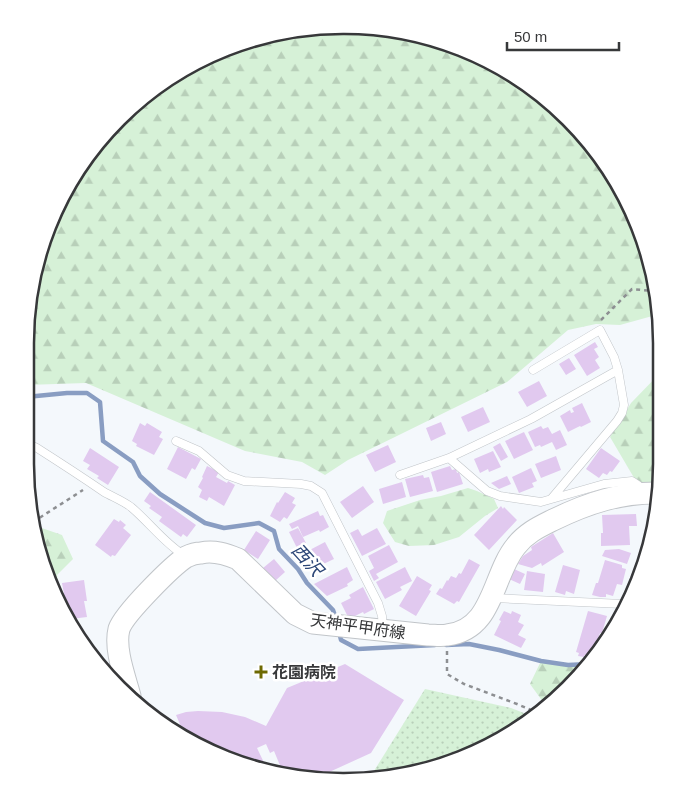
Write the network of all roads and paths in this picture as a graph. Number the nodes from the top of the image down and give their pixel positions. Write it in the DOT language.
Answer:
graph roads {
  1 [pos="649,291"];
  2 [pos="600,330"];
  3 [pos="533,370"];
  4 [pos="618,370"];
  5 [pos="176,441"];
  6 [pos="34,446"];
  7 [pos="449,458"];
  8 [pos="400,475"];
  9 [pos="93,484"];
  10 [pos="651,493"];
  11 [pos="552,498"];
  12 [pos="39,518"];
  13 [pos="187,557"];
  14 [pos="492,598"];
  15 [pos="619,604"];
  16 [pos="383,630"];
  17 [pos="447,655"];
  18 [pos="128,686"];
  19 [pos="531,710"];
  1 -- 2 [label="path"];
  2 -- 3 [label="lane"];
  2 -- 4 [label="lane"];
  4 -- 7 [label="lane"];
  4 -- 11 [label="lane"];
  5 -- 16 [label="lane"];
  6 -- 9 [label="lane"];
  7 -- 8 [label="lane"];
  7 -- 11 [label="lane"];
  9 -- 12 [label="path"];
  9 -- 13 [label="lane"];
  10 -- 11 [label="lane"];
  10 -- 14 [label="main road, 天神平甲府線"];
  13 -- 16 [label="main road, 天神平甲府線"];
  13 -- 18 [label="main road, 天神平甲府線"];
  14 -- 15 [label="lane"];
  14 -- 16 [label="main road, 天神平甲府線"];
  17 -- 19 [label="path"];
}
